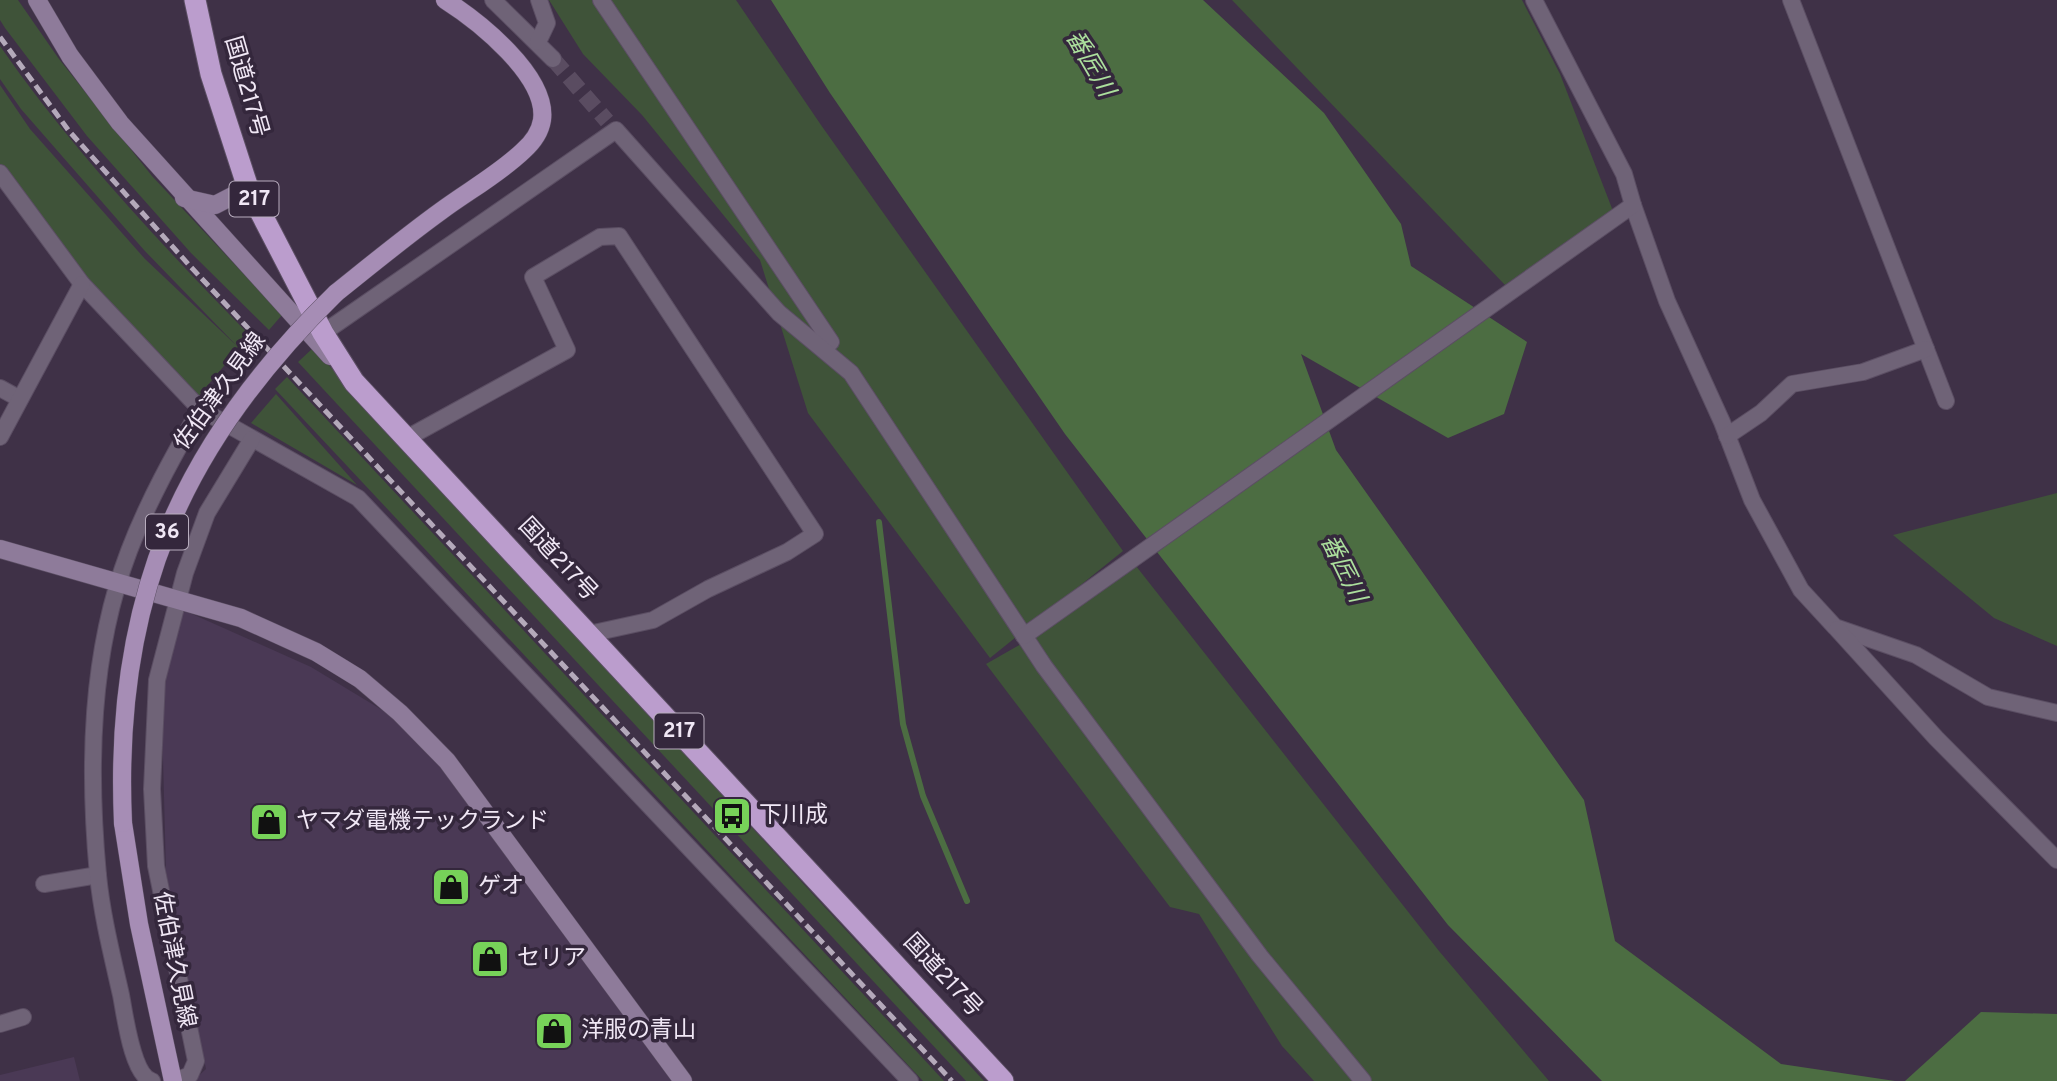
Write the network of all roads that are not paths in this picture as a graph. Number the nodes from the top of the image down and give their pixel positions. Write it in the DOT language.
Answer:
graph roads {
  1 [pos="37,0"];
  2 [pos="195,0"];
  3 [pos="445,0"];
  4 [pos="493,0"];
  5 [pos="539,0"];
  6 [pos="601,0"];
  7 [pos="1534,0"];
  8 [pos="1791,0"];
  9 [pos="538,43"];
  10 [pos="553,59"];
  11 [pos="0,173"];
  12 [pos="248,188"];
  13 [pos="184,198"];
  14 [pos="1633,205"];
  15 [pos="82,284"];
  16 [pos="323,333"];
  17 [pos="831,342"];
  18 [pos="1926,349"];
  19 [pos="354,382"];
  20 [pos="0,388"];
  21 [pos="20,399"];
  22 [pos="1946,401"];
  23 [pos="200,409"];
  24 [pos="1727,436"];
  25 [pos="0,437"];
  26 [pos="407,438"];
  27 [pos="252,439"];
  28 [pos="0,549"];
  29 [pos="119,583"];
  30 [pos="177,600"];
  31 [pos="1835,627"];
  32 [pos="589,634"];
  33 [pos="1024,636"];
  34 [pos="2057,713"];
  35 [pos="2057,860"];
  36 [pos="98,875"];
  37 [pos="44,884"];
  38 [pos="23,1017"];
  39 [pos="0,1024"];
  40 [pos="1361,1080"];
  41 [pos="152,1081"];
  42 [pos="174,1081"];
  43 [pos="683,1081"];
  44 [pos="910,1081"];
  45 [pos="1003,1081"];
  1 -- 13 [label="street"];
  2 -- 12 [label="highway, 国道217号 / 217"];
  3 -- 42 [label="main road, 佐伯津久見線 / 36, bridge"];
  4 -- 9 [label="street"];
  5 -- 9 [label="street"];
  6 -- 17 [label="street"];
  7 -- 14 [label="street"];
  8 -- 18 [label="street"];
  9 -- 10 [label="street"];
  11 -- 15 [label="street"];
  12 -- 13 [label="street"];
  12 -- 16 [label="highway, 国道217号 / 217"];
  13 -- 19 [label="street"];
  14 -- 24 [label="street"];
  14 -- 33 [label="street"];
  15 -- 21 [label="street"];
  15 -- 23 [label="street"];
  16 -- 19 [label="highway, 国道217号 / 217"];
  16 -- 33 [label="street"];
  18 -- 22 [label="street"];
  18 -- 24 [label="street"];
  19 -- 26 [label="highway, 国道217号 / 217"];
  20 -- 21 [label="street"];
  21 -- 25 [label="street"];
  23 -- 27 [label="street"];
  23 -- 29 [label="street"];
  24 -- 31 [label="street"];
  26 -- 32 [label="highway, 国道217号 / 217"];
  26 -- 32 [label="street"];
  27 -- 30 [label="street"];
  27 -- 44 [label="street"];
  28 -- 29 [label="street"];
  29 -- 30 [label="street"];
  29 -- 36 [label="street"];
  30 -- 42 [label="street"];
  30 -- 43 [label="street"];
  31 -- 34 [label="street"];
  31 -- 35 [label="street"];
  32 -- 45 [label="highway, 国道217号 / 217"];
  33 -- 40 [label="street"];
  36 -- 37 [label="street"];
  36 -- 41 [label="street"];
  38 -- 39 [label="street"];
}
